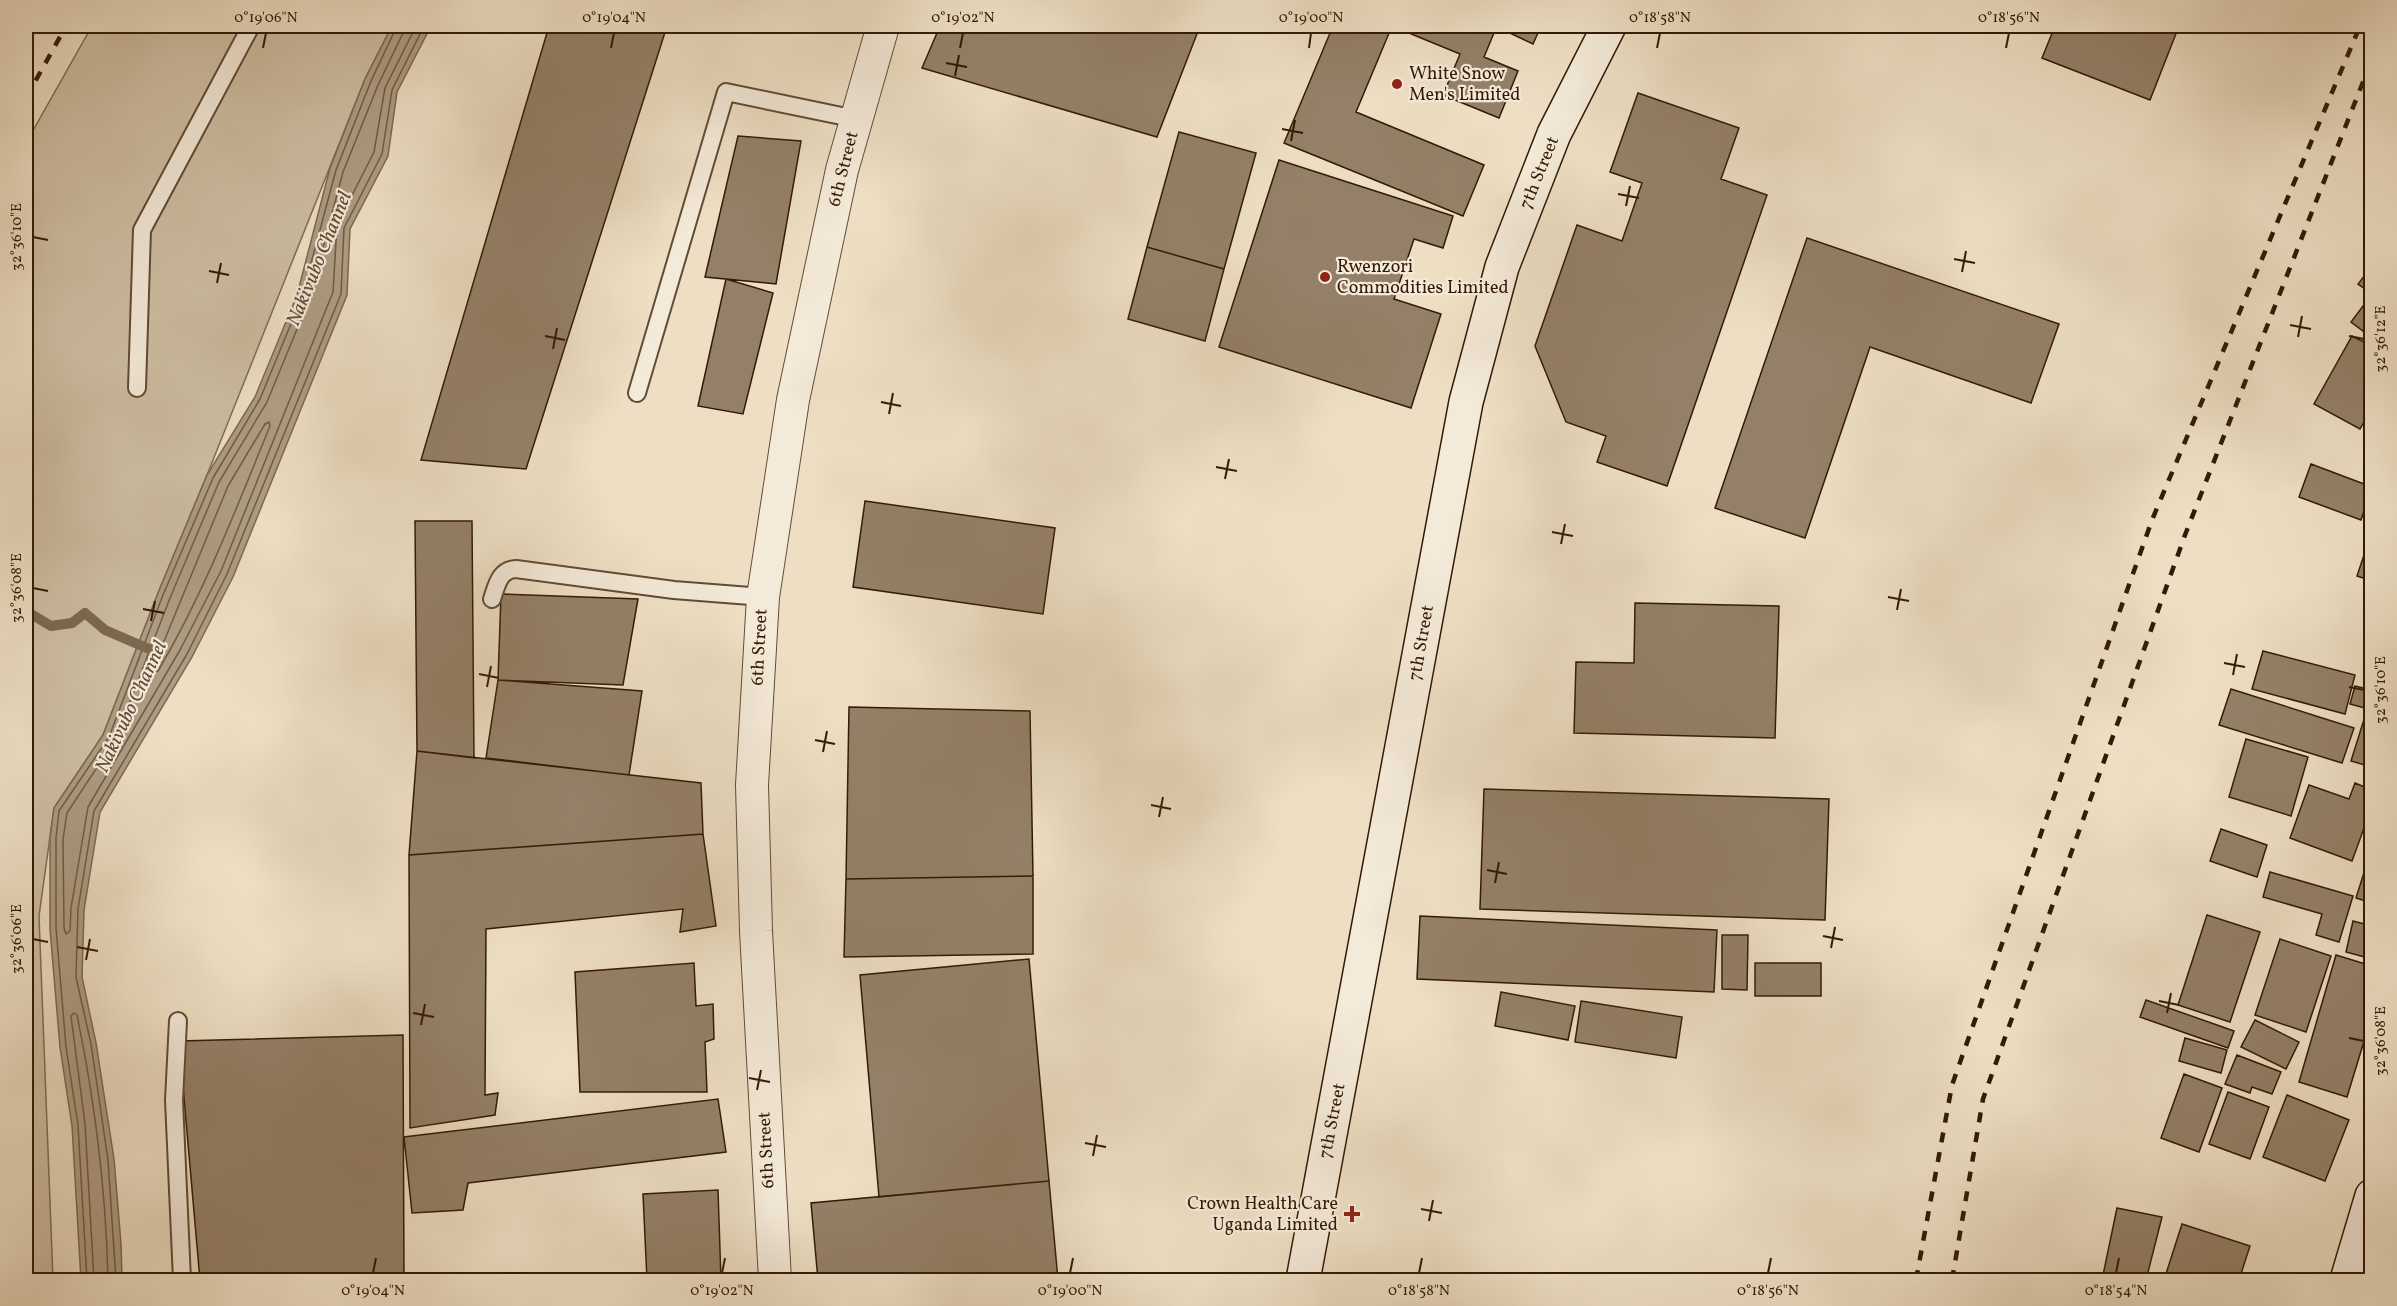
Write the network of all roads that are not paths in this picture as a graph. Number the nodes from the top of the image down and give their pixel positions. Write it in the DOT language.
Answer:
graph roads {
  1 [pos="251,26"];
  2 [pos="883,26"];
  3 [pos="1609,26"];
  4 [pos="856,119"];
  5 [pos="137,388"];
  6 [pos="637,393"];
  7 [pos="763,597"];
  8 [pos="492,599"];
  9 [pos="178,1021"];
  10 [pos="2372,1196"];
  11 [pos="182,1281"];
  12 [pos="775,1281"];
  13 [pos="1303,1281"];
  14 [pos="2347,1281"];
  1 -- 5 [label="lane"];
  2 -- 4 [label="street, 6th Street"];
  3 -- 13 [label="street, 7th Street"];
  4 -- 6 [label="lane"];
  4 -- 7 [label="street, 6th Street"];
  7 -- 8 [label="lane"];
  7 -- 12 [label="street, 6th Street"];
  9 -- 11 [label="lane"];
  10 -- 14 [label="street"];
}
